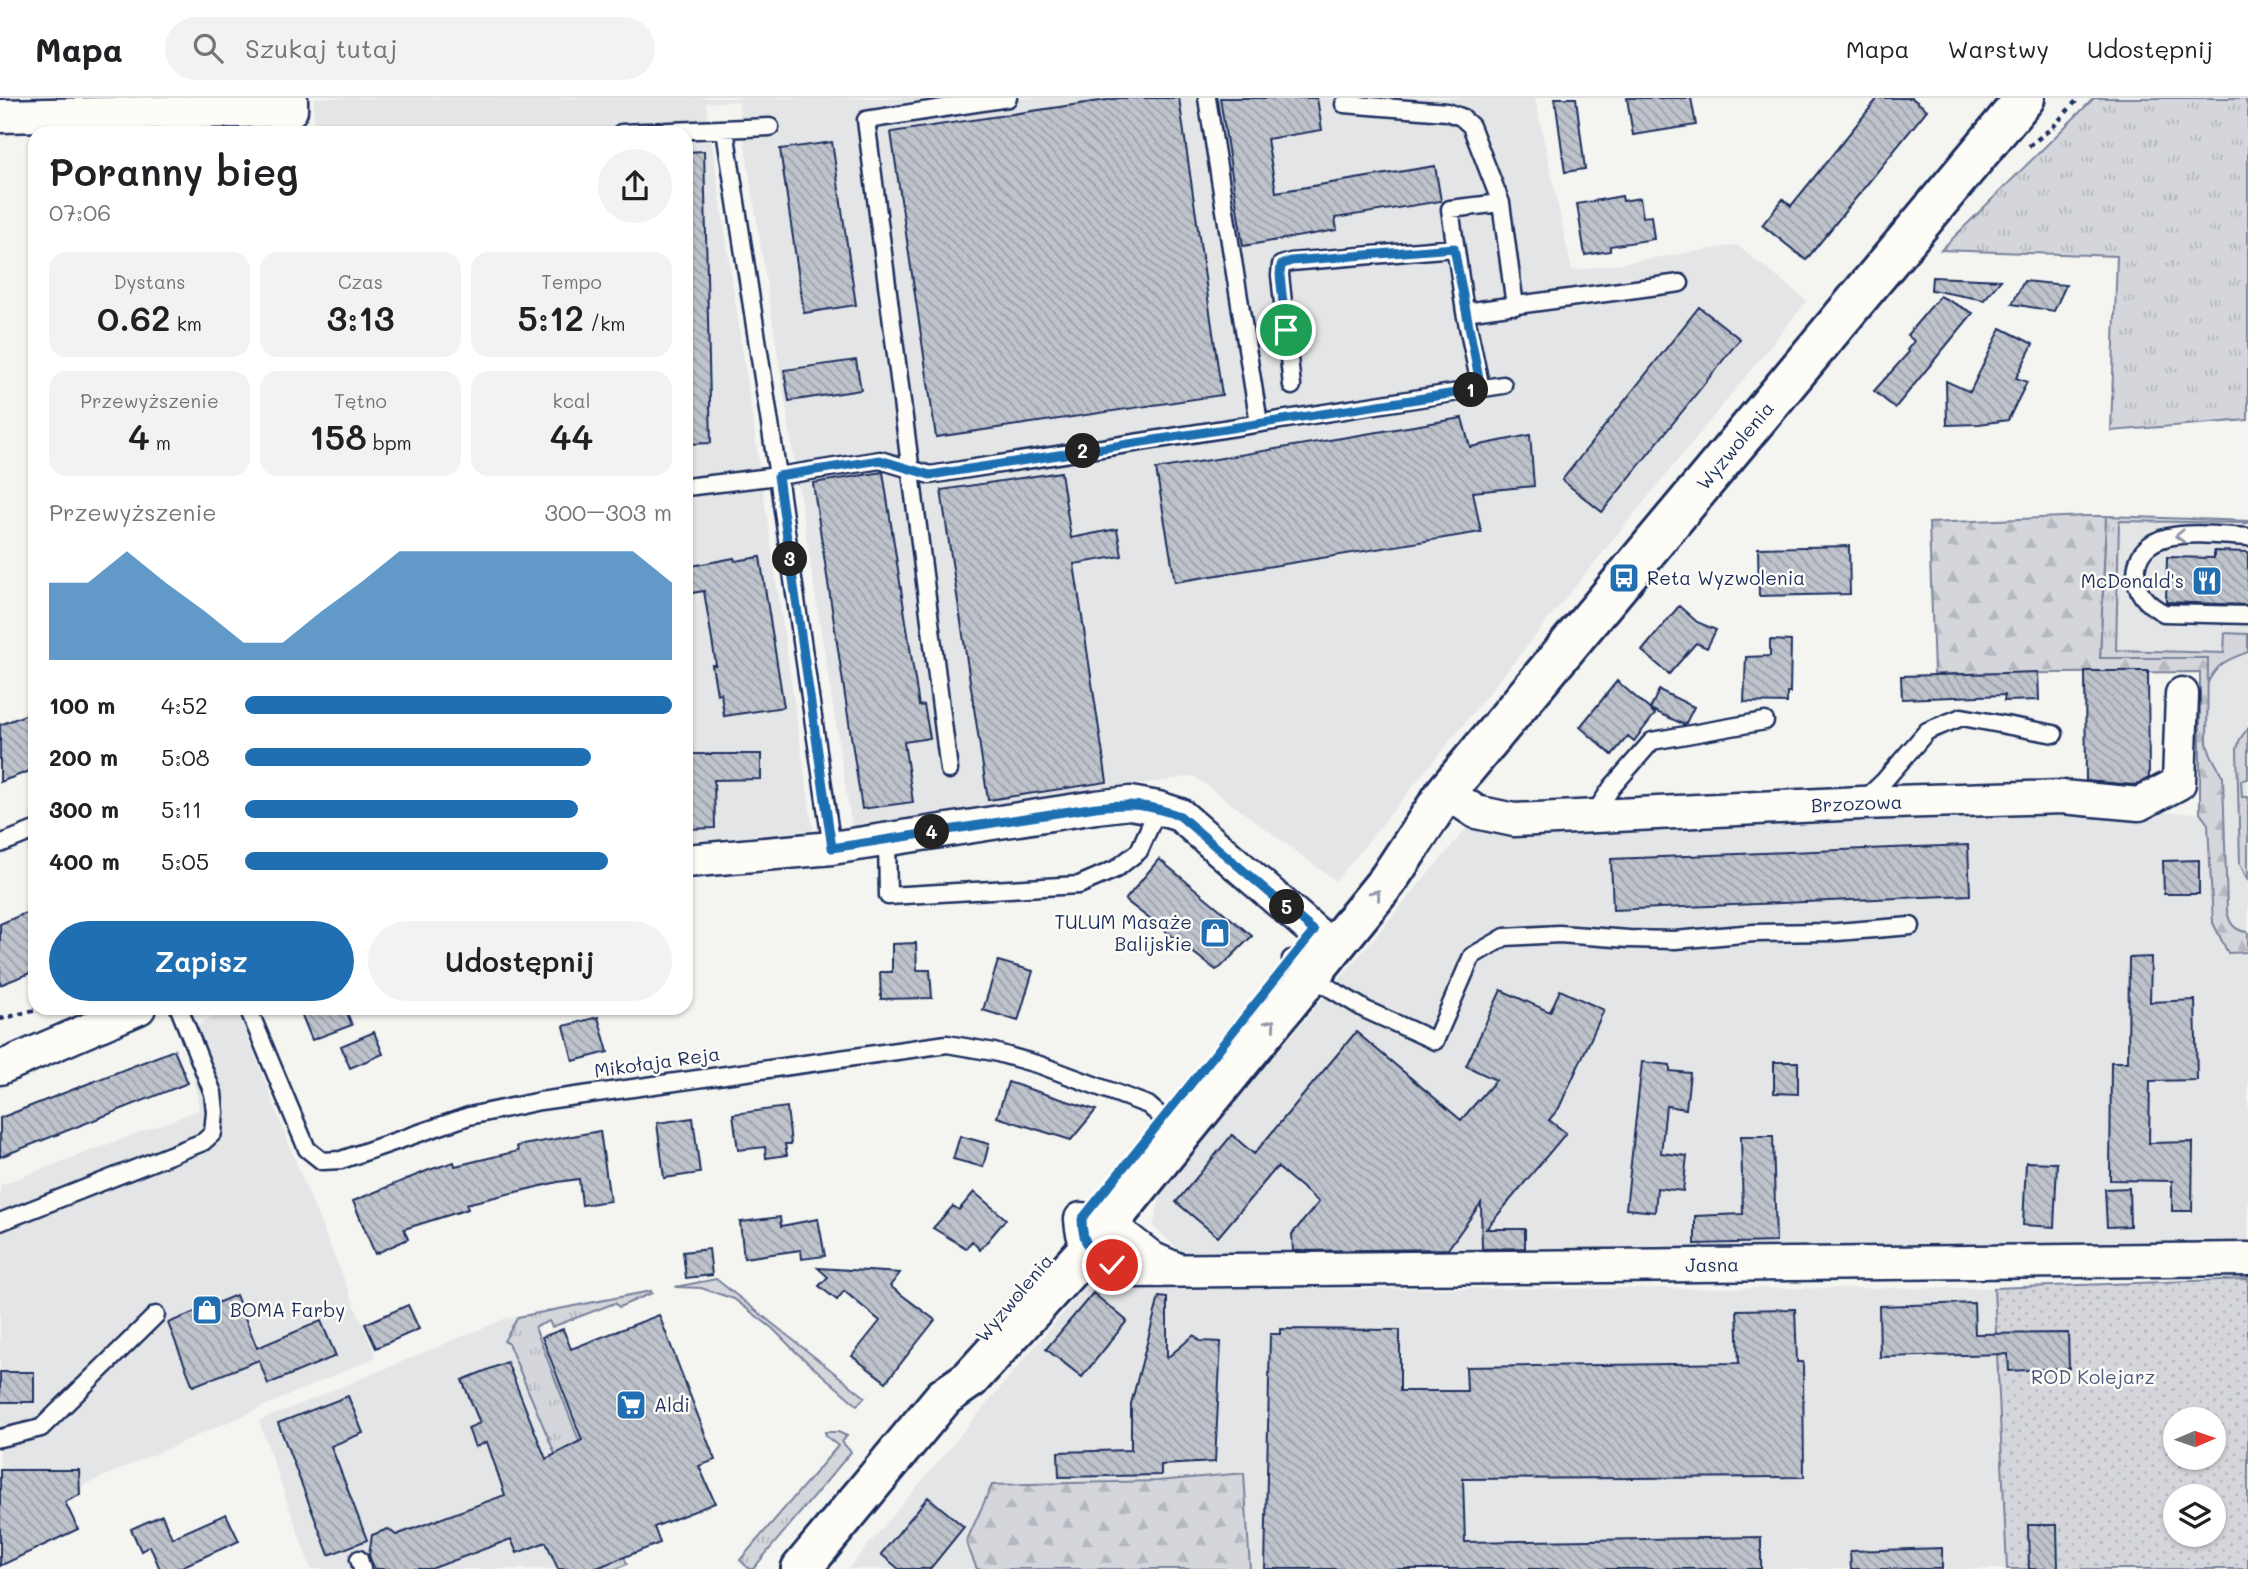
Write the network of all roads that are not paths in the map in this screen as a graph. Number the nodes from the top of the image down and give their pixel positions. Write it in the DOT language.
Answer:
graph roads {
  1 [pos="291,98"];
  2 [pos="1008,98"];
  3 [pos="1207,98"];
  4 [pos="2025,98"];
  5 [pos="1344,104"];
  6 [pos="0,116"];
  7 [pos="770,127"];
  8 [pos="724,130"];
  9 [pos="693,131"];
  10 [pos="1501,203"];
  11 [pos="1454,248"];
  12 [pos="1680,283"];
  13 [pos="1515,306"];
  14 [pos="1465,312"];
  15 [pos="1503,385"];
  16 [pos="1292,386"];
  17 [pos="1481,389"];
  18 [pos="1259,423"];
  19 [pos="911,469"];
  20 [pos="778,476"];
  21 [pos="693,486"];
  22 [pos="2248,537"];
  23 [pos="2248,615"];
  24 [pos="2182,694"];
  25 [pos="1765,721"];
  26 [pos="2054,734"];
  27 [pos="949,770"];
  28 [pos="1446,792"];
  29 [pos="1861,803"];
  30 [pos="1158,808"];
  31 [pos="1592,817"];
  32 [pos="28,833"];
  33 [pos="887,839"];
  34 [pos="0,844"];
  35 [pos="832,848"];
  36 [pos="693,860"];
  37 [pos="1911,926"];
  38 [pos="1312,953"];
  39 [pos="123,1015"];
  40 [pos="182,1015"];
  41 [pos="251,1015"];
  42 [pos="0,1068"];
  43 [pos="1163,1118"];
  44 [pos="0,1222"];
  45 [pos="1092,1230"];
  46 [pos="2248,1259"];
  47 [pos="156,1315"];
  48 [pos="0,1438"];
  49 [pos="801,1569"];
  1 -- 6 [label="street"];
  2 -- 19 [label="lane"];
  3 -- 18 [label="lane"];
  4 -- 28 [label="street, Wyzwolenia"];
  5 -- 10 [label="lane"];
  7 -- 8 [label="lane"];
  8 -- 9 [label="lane"];
  8 -- 20 [label="lane"];
  10 -- 11 [label="lane"];
  10 -- 13 [label="lane"];
  11 -- 14 [label="lane"];
  11 -- 16 [label="lane"];
  12 -- 13 [label="lane"];
  13 -- 14 [label="lane"];
  14 -- 17 [label="lane"];
  15 -- 17 [label="lane"];
  17 -- 18 [label="lane"];
  18 -- 19 [label="lane"];
  19 -- 20 [label="lane"];
  19 -- 27 [label="lane"];
  20 -- 21 [label="lane"];
  20 -- 35 [label="lane"];
  22 -- 23 [label="lane, one-way"];
  24 -- 29 [label="street, Brzozowa"];
  25 -- 31 [label="lane"];
  26 -- 29 [label="lane"];
  28 -- 31 [label="street, Brzozowa"];
  28 -- 38 [label="street, Wyzwolenia"];
  29 -- 31 [label="street, Brzozowa"];
  30 -- 33 [label="street"];
  30 -- 33 [label="lane"];
  30 -- 38 [label="street"];
  32 -- 34 [label="lane"];
  33 -- 35 [label="street"];
  35 -- 36 [label="street"];
  37 -- 38 [label="lane"];
  38 -- 43 [label="street, Wyzwolenia"];
  45 -- 38 [label="street, Wyzwolenia, one-way"];
  39 -- 42 [label="street"];
  40 -- 44 [label="lane"];
  41 -- 43 [label="lane, Mikołaja Reja"];
  43 -- 45 [label="street, Wyzwolenia"];
  45 -- 46 [label="street, Jasna"];
  45 -- 49 [label="street, Wyzwolenia"];
  47 -- 48 [label="lane"];
}
